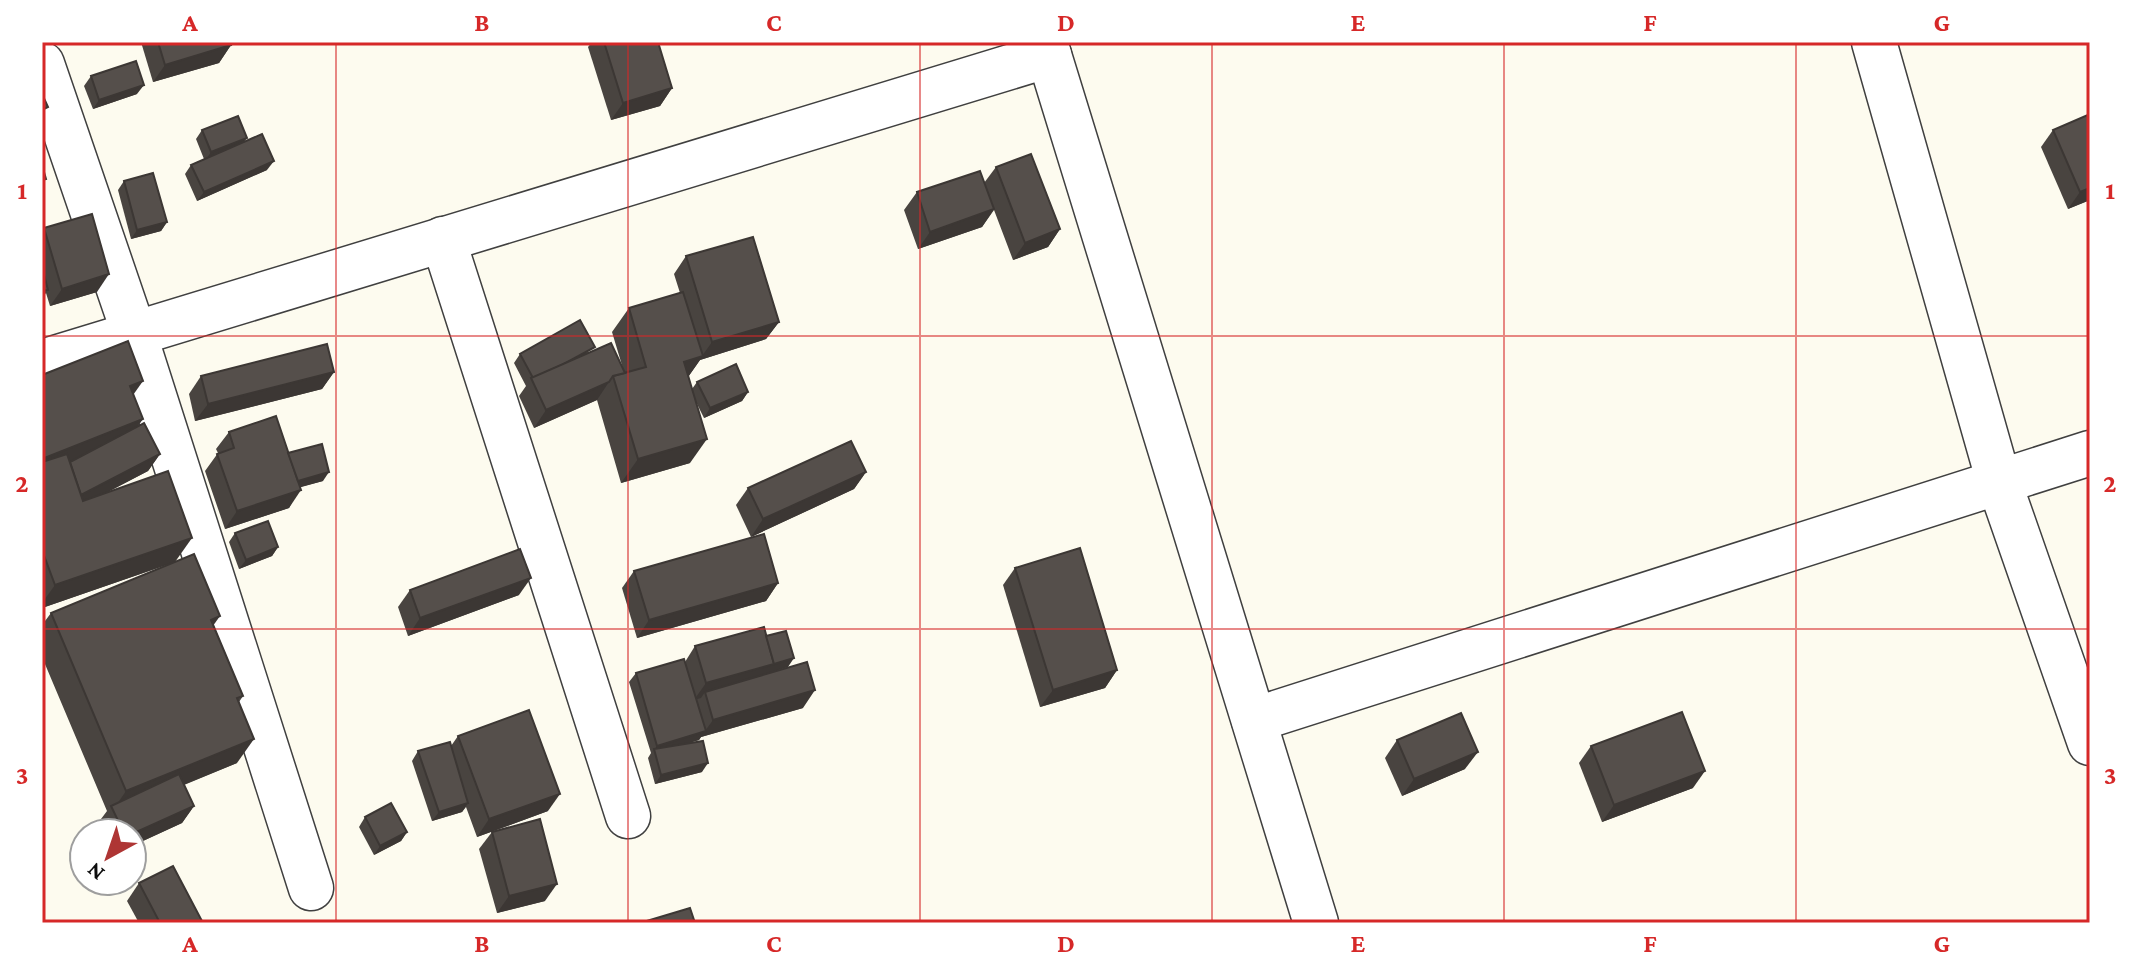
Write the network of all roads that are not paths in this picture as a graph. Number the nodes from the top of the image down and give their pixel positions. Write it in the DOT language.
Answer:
graph roads {
  1 [pos="1874,42"];
  2 [pos="1047,49"];
  3 [pos="42,64"];
  4 [pos="443,239"];
  5 [pos="134,333"];
  6 [pos="42,362"];
  7 [pos="2090,453"];
  8 [pos="1999,482"];
  9 [pos="1254,720"];
  10 [pos="2090,743"];
  11 [pos="628,816"];
  12 [pos="311,888"];
  13 [pos="1316,923"];
  1 -- 8 [label="street"];
  2 -- 4 [label="street"];
  2 -- 9 [label="street"];
  3 -- 5 [label="street"];
  4 -- 5 [label="street"];
  4 -- 11 [label="street"];
  5 -- 6 [label="street"];
  5 -- 12 [label="street"];
  7 -- 8 [label="street"];
  8 -- 9 [label="street"];
  8 -- 10 [label="street"];
  9 -- 13 [label="street"];
}
